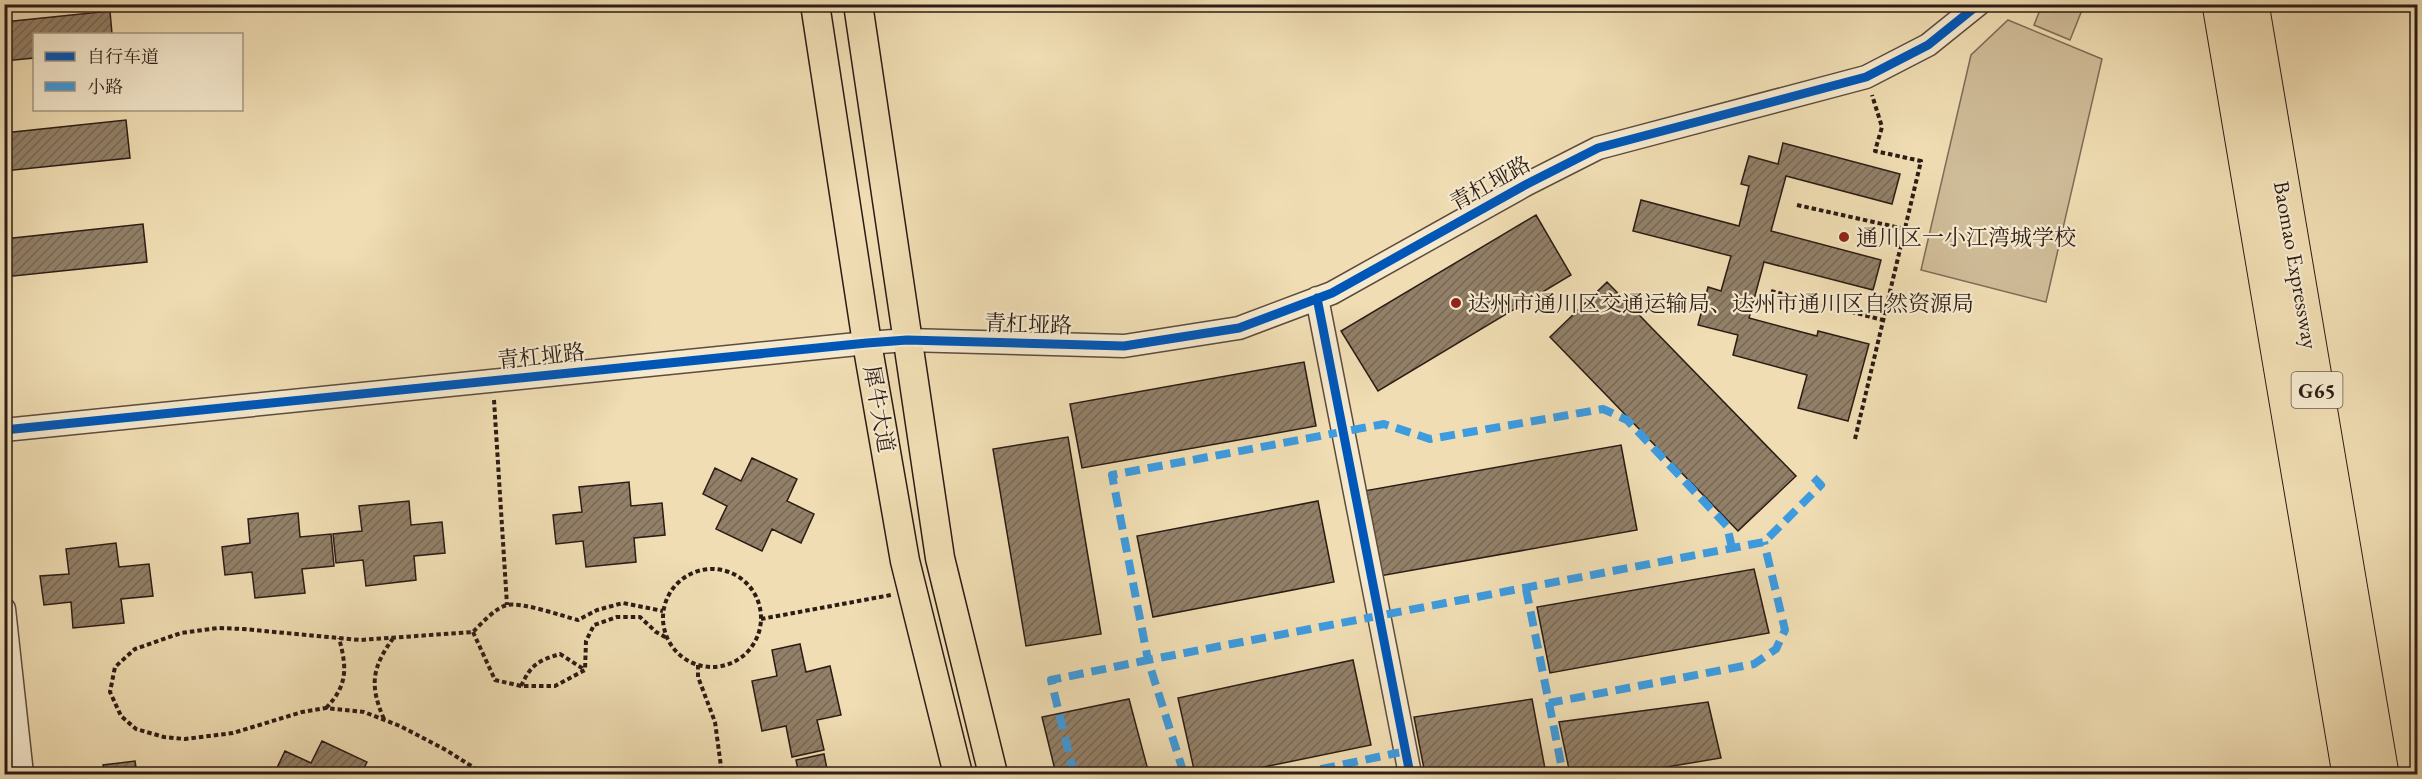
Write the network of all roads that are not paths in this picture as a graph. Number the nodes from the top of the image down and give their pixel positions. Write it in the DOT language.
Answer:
graph roads {
  1 [pos="815,4"];
  2 [pos="858,4"];
  3 [pos="1978,4"];
  4 [pos="2219,4"];
  5 [pos="2252,4"];
  6 [pos="1317,298"];
  7 [pos="908,340"];
  8 [pos="867,343"];
  9 [pos="4,430"];
  10 [pos="4,609"];
  11 [pos="22,774"];
  12 [pos="958,774"];
  13 [pos="993,774"];
  14 [pos="1410,774"];
  15 [pos="2349,774"];
  16 [pos="2382,774"];
  1 -- 8 [label="main road, 犀牛大道"];
  2 -- 7 [label="main road, 犀牛大道"];
  3 -- 6 [label="street, 青杠垭路"];
  4 -- 15 [label="highway, Baomao Expressway / G65"];
  5 -- 16 [label="highway, Baomao Expressway / G65"];
  6 -- 7 [label="street, 青杠垭路"];
  6 -- 14 [label="street"];
  7 -- 8 [label="street, 青杠垭路"];
  7 -- 13 [label="main road, 犀牛大道"];
  8 -- 9 [label="street, 青杠垭路"];
  8 -- 12 [label="main road, 犀牛大道"];
  10 -- 11 [label="street"];
}
